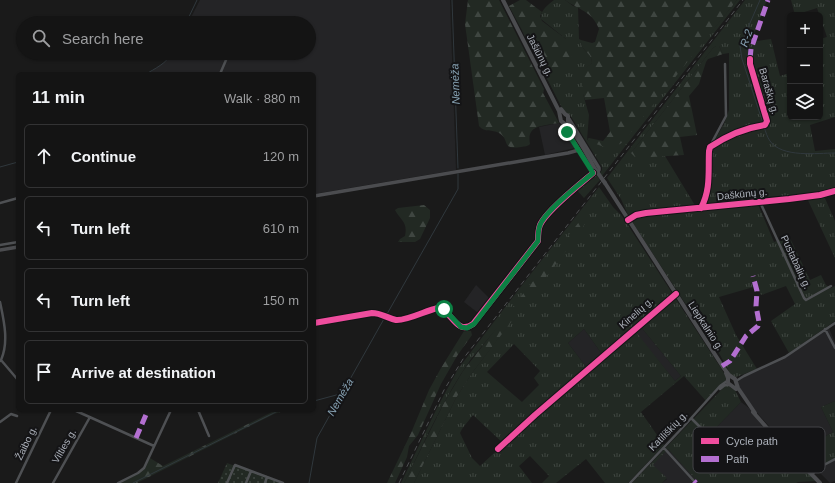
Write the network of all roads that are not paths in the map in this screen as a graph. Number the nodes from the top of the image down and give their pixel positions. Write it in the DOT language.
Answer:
graph roads {
  1 [pos="504,0"];
  2 [pos="226,60"];
  3 [pos="750,60"];
  4 [pos="726,64"];
  5 [pos="221,72"];
  6 [pos="565,119"];
  7 [pos="710,147"];
  8 [pos="579,150"];
  9 [pos="594,171"];
  10 [pos="835,191"];
  11 [pos="316,196"];
  12 [pos="16,199"];
  13 [pos="760,202"];
  14 [pos="0,203"];
  15 [pos="701,208"];
  16 [pos="628,220"];
  17 [pos="16,242"];
  18 [pos="0,245"];
  19 [pos="16,247"];
  20 [pos="0,250"];
  21 [pos="831,286"];
  22 [pos="676,294"];
  23 [pos="0,302"];
  24 [pos="316,323"];
  25 [pos="835,323"];
  26 [pos="825,329"];
  27 [pos="835,348"];
  28 [pos="1,361"];
  29 [pos="16,378"];
  30 [pos="732,381"];
  31 [pos="50,412"];
  32 [pos="78,412"];
  33 [pos="170,412"];
  34 [pos="199,412"];
  35 [pos="17,416"];
  36 [pos="90,418"];
  37 [pos="692,419"];
  38 [pos="0,422"];
  39 [pos="700,427"];
  40 [pos="766,427"];
  41 [pos="208,436"];
  42 [pos="154,446"];
  43 [pos="664,448"];
  44 [pos="498,449"];
  45 [pos="835,459"];
  46 [pos="825,464"];
  47 [pos="251,471"];
  48 [pos="812,474"];
  49 [pos="267,477"];
  50 [pos="694,482"];
  51 [pos="16,483"];
  52 [pos="53,483"];
  53 [pos="118,483"];
  54 [pos="227,483"];
  55 [pos="246,483"];
  56 [pos="265,483"];
  57 [pos="283,483"];
  58 [pos="630,483"];
  59 [pos="820,483"];
  1 -- 6 [label="highway, Jašiūnų g."];
  2 -- 5 [label="street"];
  3 -- 7 [label="street, Baraškų g."];
  4 -- 7 [label="street"];
  6 -- 8 [label="main road"];
  6 -- 9 [label="highway, Jašiūnų g."];
  6 -- 9 [label="main road"];
  7 -- 15 [label="street"];
  8 -- 9 [label="main road"];
  8 -- 11 [label="main road"];
  9 -- 16 [label="highway, Jašiūnų g., bridge"];
  9 -- 24 [label="street"];
  10 -- 13 [label="street, Daškūnų g."];
  12 -- 14 [label="street"];
  13 -- 15 [label="street, Daškūnų g."];
  13 -- 21 [label="street, Pustabalių g."];
  15 -- 16 [label="street, Daškūnų g."];
  16 -- 22 [label="highway, Liepkalnio g."];
  17 -- 18 [label="street"];
  19 -- 20 [label="main road"];
  22 -- 30 [label="highway, Liepkalnio g."];
  22 -- 44 [label="street, Kinelių g."];
  23 -- 28 [label="street"];
  25 -- 26 [label="street, Katiliškių g."];
  26 -- 27 [label="street"];
  26 -- 30 [label="street, Katiliškių g."];
  28 -- 29 [label="street"];
  30 -- 37 [label="street, Katiliškių g."];
  30 -- 40 [label="highway, Liepkalnio g."];
  31 -- 51 [label="street, Žaibo g."];
  32 -- 36 [label="street"];
  33 -- 42 [label="street"];
  34 -- 41 [label="street"];
  35 -- 38 [label="street"];
  36 -- 42 [label="street"];
  36 -- 52 [label="street, Vilties g."];
  37 -- 39 [label="street"];
  37 -- 43 [label="street, Katiliškių g."];
  42 -- 53 [label="street"];
  43 -- 50 [label="street"];
  43 -- 58 [label="street, Katiliškių g."];
  45 -- 46 [label="street"];
  47 -- 49 [label="street"];
  47 -- 54 [label="street"];
  47 -- 55 [label="street"];
  48 -- 59 [label="highway, Liepkalnio g."];
  49 -- 56 [label="street"];
  49 -- 57 [label="street"];
}
